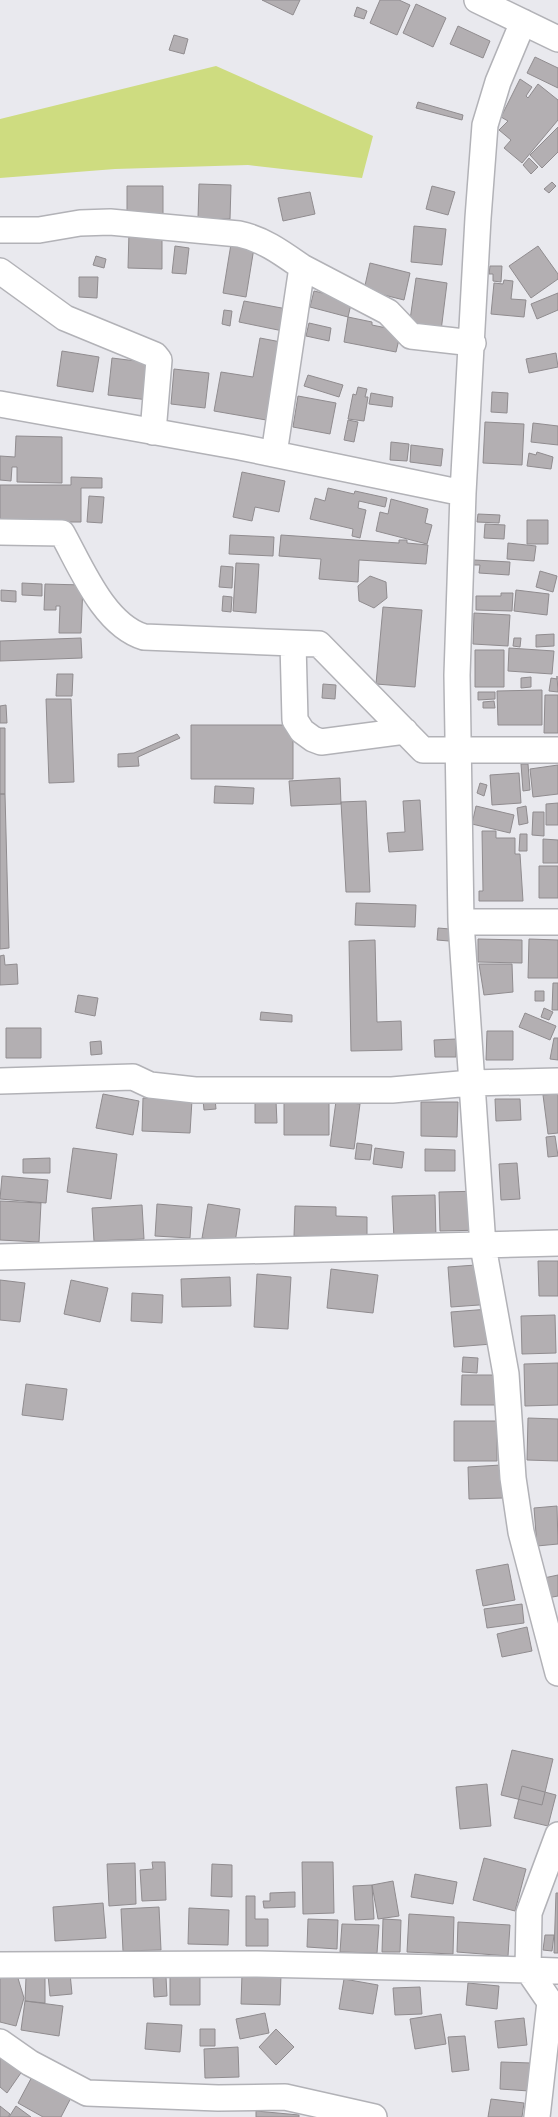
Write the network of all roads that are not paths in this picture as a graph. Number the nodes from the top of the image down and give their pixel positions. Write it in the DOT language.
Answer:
graph roads {
  1 [pos="477,0"];
  2 [pos="523,22"];
  3 [pos="558,39"];
  4 [pos="0,230"];
  5 [pos="302,267"];
  6 [pos="0,271"];
  7 [pos="473,344"];
  8 [pos="0,404"];
  9 [pos="153,432"];
  10 [pos="274,454"];
  11 [pos="464,493"];
  12 [pos="0,532"];
  13 [pos="293,643"];
  14 [pos="405,732"];
  15 [pos="558,750"];
  16 [pos="458,752"];
  17 [pos="461,922"];
  18 [pos="558,922"];
  19 [pos="0,1080"];
  20 [pos="558,1080"];
  21 [pos="471,1083"];
  22 [pos="558,1243"];
  23 [pos="483,1246"];
  24 [pos="0,1257"];
  25 [pos="558,1673"];
  26 [pos="558,1836"];
  27 [pos="0,1965"];
  28 [pos="528,1970"];
  29 [pos="558,1971"];
  30 [pos="0,2042"];
  31 [pos="374,2117"];
  32 [pos="537,2117"];
  1 -- 2 [label="street"];
  2 -- 3 [label="street"];
  2 -- 7 [label="street"];
  4 -- 5 [label="street"];
  5 -- 7 [label="street"];
  5 -- 10 [label="street"];
  6 -- 9 [label="street"];
  7 -- 11 [label="street"];
  8 -- 9 [label="street"];
  9 -- 10 [label="street"];
  10 -- 11 [label="street"];
  11 -- 16 [label="street"];
  12 -- 13 [label="street"];
  13 -- 14 [label="street"];
  13 -- 14 [label="street"];
  14 -- 16 [label="street"];
  15 -- 16 [label="street"];
  16 -- 17 [label="street"];
  17 -- 18 [label="street"];
  17 -- 21 [label="street"];
  19 -- 21 [label="street"];
  20 -- 21 [label="street"];
  21 -- 23 [label="street"];
  22 -- 23 [label="street"];
  23 -- 24 [label="street"];
  23 -- 25 [label="street"];
  26 -- 28 [label="street"];
  27 -- 28 [label="street"];
  28 -- 29 [label="street"];
  28 -- 32 [label="street"];
  30 -- 31 [label="street"];
}
